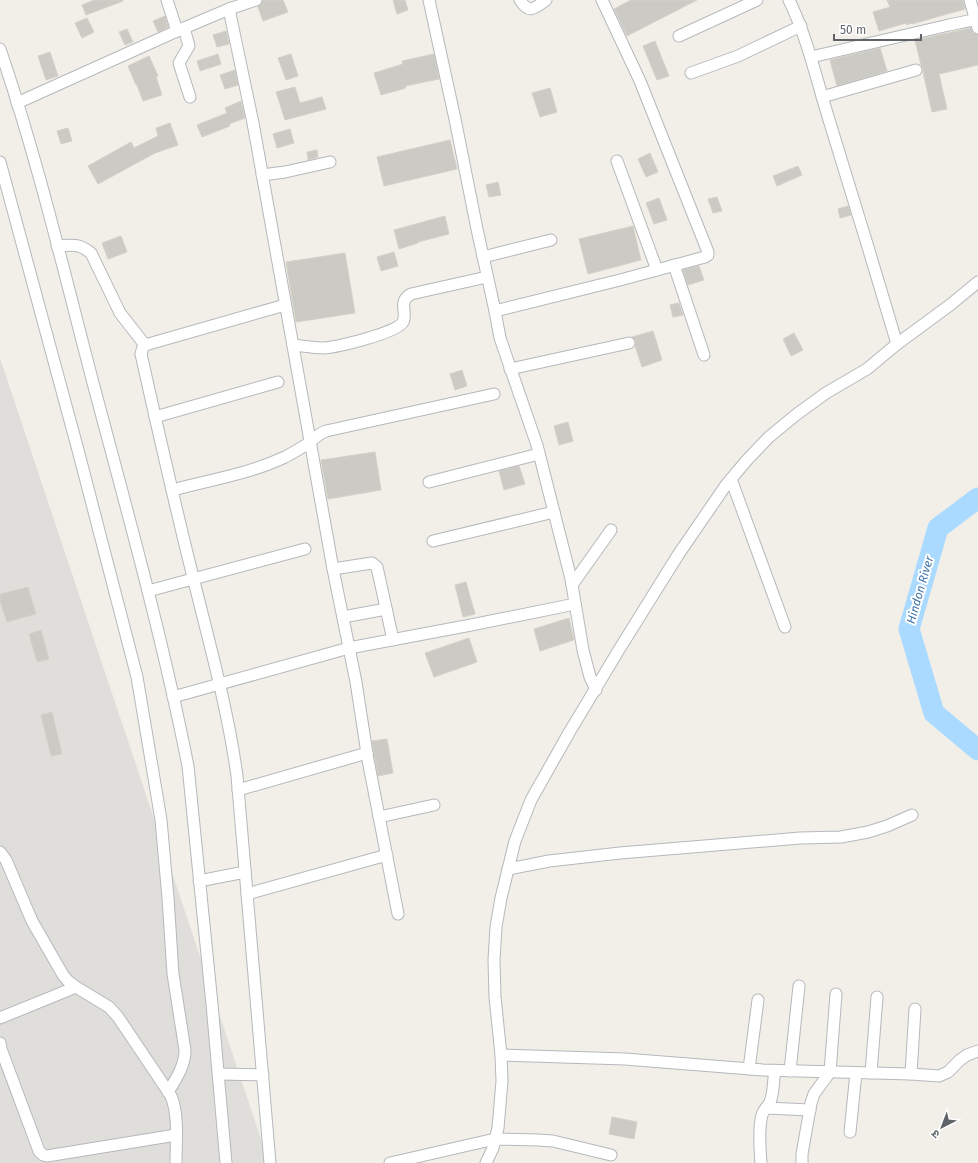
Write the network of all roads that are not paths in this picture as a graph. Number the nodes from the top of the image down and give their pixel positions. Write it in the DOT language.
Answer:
graph roads {
  1 [pos="167,0"];
  2 [pos="256,0"];
  3 [pos="429,0"];
  4 [pos="520,0"];
  5 [pos="546,0"];
  6 [pos="602,0"];
  7 [pos="757,0"];
  8 [pos="789,0"];
  9 [pos="970,0"];
  10 [pos="229,9"];
  11 [pos="977,22"];
  12 [pos="801,26"];
  13 [pos="180,30"];
  14 [pos="679,36"];
  15 [pos="0,49"];
  16 [pos="811,57"];
  17 [pos="916,70"];
  18 [pos="691,73"];
  19 [pos="190,96"];
  20 [pos="822,97"];
  21 [pos="17,103"];
  22 [pos="617,161"];
  23 [pos="0,162"];
  24 [pos="330,162"];
  25 [pos="262,175"];
  26 [pos="551,240"];
  27 [pos="57,246"];
  28 [pos="483,257"];
  29 [pos="674,265"];
  30 [pos="657,270"];
  31 [pos="487,277"];
  32 [pos="978,282"];
  33 [pos="285,305"];
  34 [pos="495,311"];
  35 [pos="628,343"];
  36 [pos="897,344"];
  37 [pos="145,345"];
  38 [pos="292,345"];
  39 [pos="704,356"];
  40 [pos="510,369"];
  41 [pos="278,382"];
  42 [pos="494,394"];
  43 [pos="155,417"];
  44 [pos="310,442"];
  45 [pos="539,454"];
  46 [pos="731,479"];
  47 [pos="429,482"];
  48 [pos="172,490"];
  49 [pos="554,512"];
  50 [pos="611,530"];
  51 [pos="432,541"];
  52 [pos="305,549"];
  53 [pos="333,569"];
  54 [pos="193,579"];
  55 [pos="572,585"];
  56 [pos="148,591"];
  57 [pos="575,604"];
  58 [pos="386,609"];
  59 [pos="343,617"];
  60 [pos="785,626"];
  61 [pos="393,640"];
  62 [pos="349,648"];
  63 [pos="220,683"];
  64 [pos="596,690"];
  65 [pos="173,697"];
  66 [pos="367,753"];
  67 [pos="238,790"];
  68 [pos="434,805"];
  69 [pos="912,815"];
  70 [pos="379,817"];
  71 [pos="0,852"];
  72 [pos="387,855"];
  73 [pos="508,869"];
  74 [pos="245,872"];
  75 [pos="200,880"];
  76 [pos="247,894"];
  77 [pos="398,914"];
  78 [pos="799,986"];
  79 [pos="76,987"];
  80 [pos="836,994"];
  81 [pos="877,997"];
  82 [pos="758,1000"];
  83 [pos="915,1009"];
  84 [pos="0,1018"];
  85 [pos="0,1043"];
  86 [pos="978,1051"];
  87 [pos="501,1055"];
  88 [pos="749,1070"];
  89 [pos="775,1071"];
  90 [pos="790,1071"];
  91 [pos="830,1072"];
  92 [pos="856,1073"];
  93 [pos="871,1073"];
  94 [pos="218,1074"];
  95 [pos="911,1074"];
  96 [pos="263,1075"];
  97 [pos="168,1092"];
  98 [pos="766,1108"];
  99 [pos="810,1110"];
  100 [pos="850,1132"];
  101 [pos="176,1135"];
  102 [pos="495,1139"];
  103 [pos="611,1155"];
  104 [pos="176,1163"];
  105 [pos="226,1163"];
  106 [pos="270,1163"];
  107 [pos="390,1163"];
  108 [pos="486,1163"];
  109 [pos="761,1163"];
  110 [pos="802,1163"];
  1 -- 13 [label="street"];
  2 -- 10 [label="street"];
  3 -- 28 [label="street"];
  4 -- 5 [label="street"];
  6 -- 29 [label="street"];
  7 -- 14 [label="street"];
  8 -- 12 [label="street"];
  9 -- 11 [label="street"];
  10 -- 13 [label="street"];
  10 -- 25 [label="street"];
  11 -- 16 [label="street"];
  12 -- 16 [label="street"];
  12 -- 18 [label="street"];
  13 -- 19 [label="street"];
  13 -- 21 [label="street"];
  15 -- 21 [label="street"];
  16 -- 20 [label="street"];
  17 -- 20 [label="street"];
  20 -- 36 [label="street"];
  21 -- 27 [label="street"];
  22 -- 30 [label="street"];
  23 -- 97 [label="street"];
  24 -- 25 [label="street"];
  25 -- 33 [label="street"];
  26 -- 28 [label="street"];
  27 -- 37 [label="street"];
  27 -- 56 [label="street"];
  28 -- 31 [label="street"];
  29 -- 30 [label="street"];
  29 -- 39 [label="street"];
  30 -- 34 [label="street"];
  31 -- 34 [label="street"];
  31 -- 38 [label="street"];
  32 -- 36 [label="street"];
  33 -- 37 [label="street"];
  33 -- 38 [label="street"];
  34 -- 40 [label="street"];
  35 -- 40 [label="street"];
  36 -- 46 [label="street"];
  37 -- 43 [label="street"];
  38 -- 44 [label="street"];
  40 -- 45 [label="street"];
  41 -- 43 [label="street"];
  42 -- 44 [label="street"];
  43 -- 48 [label="street"];
  44 -- 48 [label="street"];
  44 -- 53 [label="street"];
  45 -- 47 [label="street"];
  45 -- 49 [label="street"];
  46 -- 60 [label="street"];
  46 -- 64 [label="street"];
  48 -- 54 [label="street"];
  49 -- 51 [label="street"];
  49 -- 55 [label="street"];
  50 -- 55 [label="street"];
  52 -- 54 [label="street"];
  53 -- 58 [label="street"];
  53 -- 59 [label="street"];
  54 -- 56 [label="street"];
  54 -- 63 [label="street"];
  55 -- 57 [label="street"];
  56 -- 65 [label="street"];
  57 -- 61 [label="street"];
  57 -- 64 [label="street"];
  58 -- 59 [label="street"];
  58 -- 61 [label="street"];
  59 -- 62 [label="street"];
  61 -- 62 [label="street"];
  62 -- 63 [label="street"];
  62 -- 66 [label="street"];
  63 -- 65 [label="street"];
  63 -- 67 [label="street"];
  64 -- 73 [label="street"];
  65 -- 75 [label="street"];
  66 -- 67 [label="street"];
  66 -- 70 [label="street"];
  67 -- 74 [label="street"];
  68 -- 70 [label="street"];
  69 -- 73 [label="street"];
  70 -- 72 [label="street"];
  71 -- 79 [label="street"];
  72 -- 76 [label="street"];
  72 -- 77 [label="street"];
  73 -- 87 [label="street"];
  74 -- 75 [label="street"];
  74 -- 76 [label="street"];
  75 -- 94 [label="street"];
  76 -- 96 [label="street"];
  78 -- 90 [label="street"];
  79 -- 84 [label="street"];
  79 -- 97 [label="street"];
  80 -- 91 [label="street"];
  81 -- 93 [label="street"];
  82 -- 88 [label="street"];
  83 -- 95 [label="street"];
  85 -- 101 [label="street"];
  86 -- 95 [label="street"];
  87 -- 88 [label="street"];
  87 -- 102 [label="street"];
  88 -- 89 [label="street"];
  89 -- 90 [label="street"];
  89 -- 98 [label="street"];
  90 -- 91 [label="street"];
  91 -- 92 [label="street"];
  91 -- 99 [label="street"];
  92 -- 93 [label="street"];
  92 -- 100 [label="street"];
  93 -- 95 [label="street"];
  94 -- 96 [label="street"];
  94 -- 105 [label="street"];
  96 -- 106 [label="street"];
  97 -- 101 [label="street"];
  98 -- 99 [label="street"];
  98 -- 109 [label="street"];
  99 -- 110 [label="street"];
  101 -- 104 [label="street"];
  102 -- 103 [label="street"];
  102 -- 107 [label="street"];
  102 -- 108 [label="street"];
}
